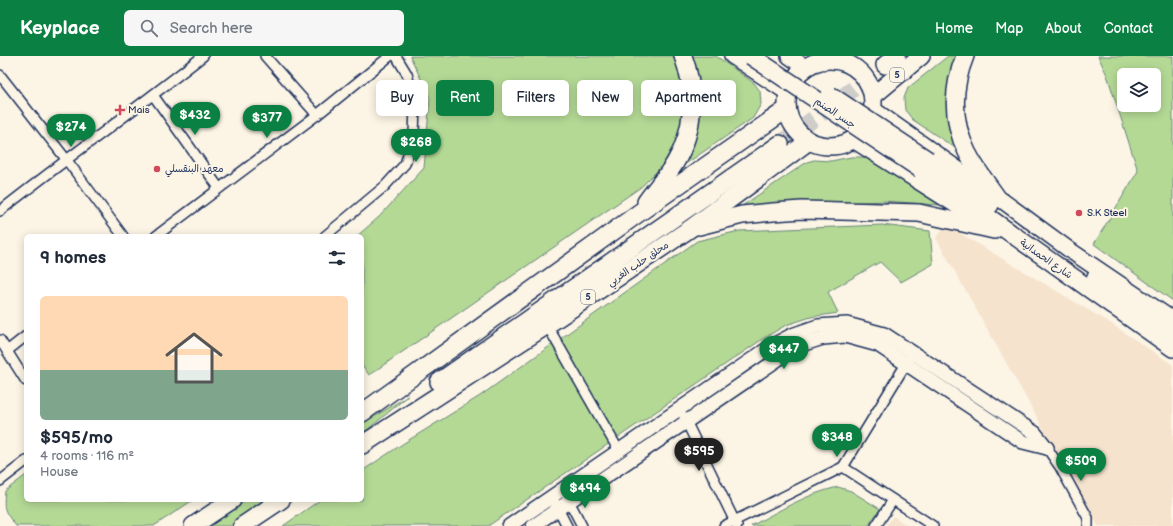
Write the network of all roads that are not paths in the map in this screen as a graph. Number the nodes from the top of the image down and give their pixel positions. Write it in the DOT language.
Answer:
graph roads {
  1 [pos="203,56"];
  2 [pos="265,56"];
  3 [pos="390,56"];
  4 [pos="396,56"];
  5 [pos="683,56"];
  6 [pos="732,56"];
  7 [pos="751,56"];
  8 [pos="771,56"];
  9 [pos="789,56"];
  10 [pos="921,56"];
  11 [pos="965,56"];
  12 [pos="853,60"];
  13 [pos="805,67"];
  14 [pos="0,75"];
  15 [pos="788,93"];
  16 [pos="153,95"];
  17 [pos="873,102"];
  18 [pos="787,109"];
  19 [pos="317,114"];
  20 [pos="854,140"];
  21 [pos="809,141"];
  22 [pos="66,160"];
  23 [pos="924,165"];
  24 [pos="219,188"];
  25 [pos="996,196"];
  26 [pos="0,211"];
  27 [pos="636,215"];
  28 [pos="691,228"];
  29 [pos="994,230"];
  30 [pos="122,234"];
  31 [pos="159,234"];
  32 [pos="327,234"];
  33 [pos="1173,320"];
  34 [pos="547,325"];
  35 [pos="1173,331"];
  36 [pos="24,338"];
  37 [pos="0,340"];
  38 [pos="1173,348"];
  39 [pos="7,351"];
  40 [pos="1173,355"];
  41 [pos="909,359"];
  42 [pos="24,378"];
  43 [pos="680,409"];
  44 [pos="364,412"];
  45 [pos="364,412"];
  46 [pos="686,422"];
  47 [pos="377,436"];
  48 [pos="364,444"];
  49 [pos="1047,448"];
  50 [pos="619,451"];
  51 [pos="24,463"];
  52 [pos="843,467"];
  53 [pos="0,481"];
  54 [pos="562,489"];
  55 [pos="552,497"];
  56 [pos="893,500"];
  57 [pos="570,501"];
  58 [pos="229,502"];
  59 [pos="278,502"];
  60 [pos="558,509"];
  61 [pos="736,524"];
  62 [pos="193,526"];
  63 [pos="242,526"];
  64 [pos="509,526"];
  65 [pos="533,526"];
  66 [pos="567,526"];
  67 [pos="582,526"];
  68 [pos="724,526"];
  69 [pos="876,526"];
  70 [pos="933,526"];
  71 [pos="1088,526"];
  1 -- 16 [label="street"];
  2 -- 19 [label="street"];
  3 -- 19 [label="street"];
  4 -- 32 [label="street"];
  5 -- 27 [label="highway"];
  6 -- 15 [label="main road"];
  7 -- 23 [label="highway, جسر الصنم, bridge"];
  8 -- 23 [label="highway, جسر الصنم, bridge"];
  9 -- 13 [label="main road"];
  10 -- 17 [label="highway, 5"];
  11 -- 25 [label="highway"];
  12 -- 13 [label="highway"];
  12 -- 17 [label="highway"];
  13 -- 15 [label="highway"];
  14 -- 22 [label="street"];
  15 -- 18 [label="highway"];
  16 -- 22 [label="street"];
  16 -- 24 [label="street"];
  17 -- 20 [label="highway"];
  17 -- 25 [label="main road"];
  18 -- 21 [label="highway"];
  18 -- 27 [label="highway"];
  19 -- 24 [label="street"];
  20 -- 21 [label="highway"];
  20 -- 29 [label="main road"];
  21 -- 28 [label="highway, محلق حلب الغربي / 5"];
  22 -- 26 [label="street"];
  22 -- 30 [label="street"];
  23 -- 35 [label="highway, شارع الحمدانية"];
  23 -- 38 [label="highway, شارع الحمدانية"];
  24 -- 31 [label="street"];
  25 -- 33 [label="main road"];
  27 -- 44 [label="highway"];
  28 -- 29 [label="highway"];
  28 -- 34 [label="highway, محلق حلب الغربي / 5"];
  29 -- 40 [label="main road"];
  34 -- 47 [label="highway, محلق حلب الغربي / 5"];
  34 -- 50 [label="street"];
  36 -- 39 [label="street"];
  37 -- 39 [label="street"];
  39 -- 42 [label="street"];
  41 -- 43 [label="street"];
  41 -- 46 [label="street"];
  41 -- 49 [label="street"];
  41 -- 52 [label="street"];
  43 -- 46 [label="street"];
  43 -- 50 [label="street"];
  45 -- 47 [label="highway"];
  46 -- 57 [label="street"];
  46 -- 61 [label="street"];
  47 -- 48 [label="highway, محلق حلب الغربي / 5"];
  49 -- 71 [label="street"];
  50 -- 54 [label="street"];
  51 -- 53 [label="street"];
  52 -- 56 [label="street"];
  52 -- 61 [label="street"];
  54 -- 55 [label="street"];
  54 -- 57 [label="street"];
  55 -- 60 [label="street"];
  55 -- 64 [label="street"];
  56 -- 69 [label="street"];
  56 -- 70 [label="street"];
  57 -- 60 [label="street"];
  57 -- 67 [label="street"];
  58 -- 62 [label="highway"];
  59 -- 63 [label="highway"];
  60 -- 65 [label="street"];
  60 -- 66 [label="street"];
  61 -- 68 [label="street"];
}
